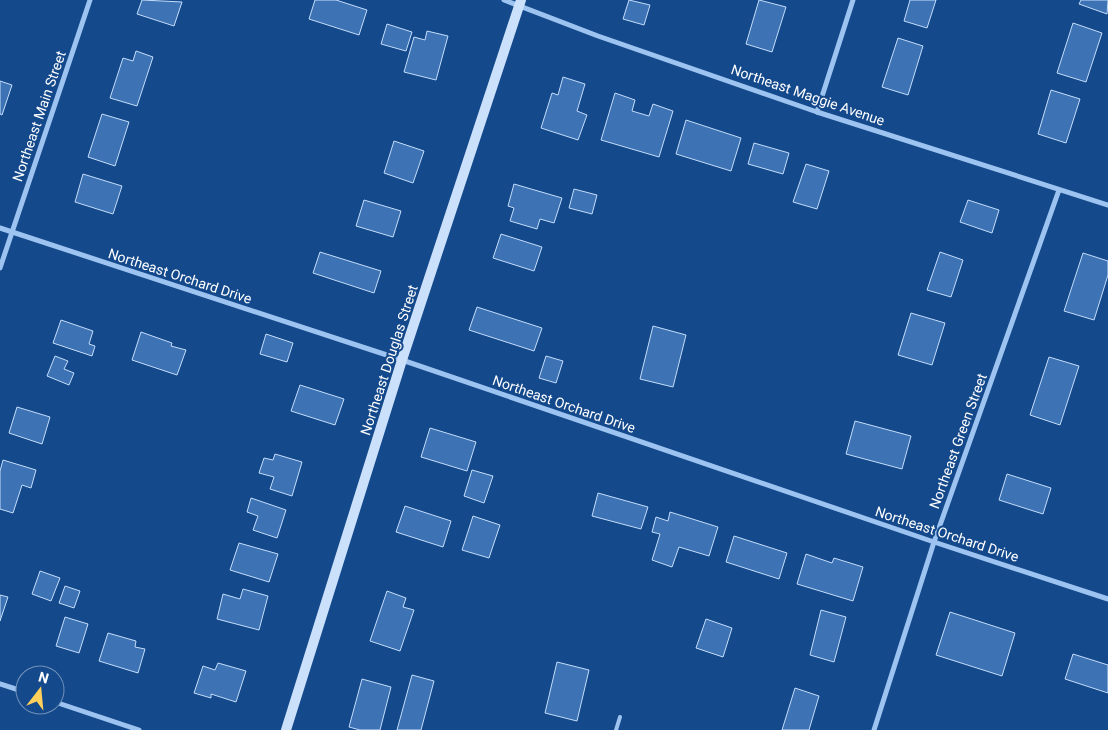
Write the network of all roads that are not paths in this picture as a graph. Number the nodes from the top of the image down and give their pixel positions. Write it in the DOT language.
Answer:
graph roads {
  1 [pos="90,0"];
  2 [pos="504,0"];
  3 [pos="853,0"];
  4 [pos="520,3"];
  5 [pos="817,112"];
  6 [pos="1059,190"];
  7 [pos="1108,204"];
  8 [pos="0,228"];
  9 [pos="12,232"];
  10 [pos="0,268"];
  11 [pos="402,360"];
  12 [pos="934,542"];
  13 [pos="1108,599"];
  14 [pos="0,684"];
  15 [pos="15,689"];
  16 [pos="65,705"];
  17 [pos="620,718"];
  18 [pos="139,730"];
  19 [pos="286,730"];
  20 [pos="616,730"];
  21 [pos="874,730"];
  1 -- 9 [label="street, Northeast Main Street"];
  2 -- 4 [label="street, Northeast Maggie Avenue"];
  3 -- 5 [label="street"];
  4 -- 5 [label="street, Northeast Maggie Avenue"];
  4 -- 11 [label="main road, Northeast Douglas Street"];
  5 -- 6 [label="street, Northeast Maggie Avenue"];
  6 -- 7 [label="street, Northeast Maggie Avenue"];
  6 -- 12 [label="street, Northeast Green Street"];
  8 -- 9 [label="street, Northeast Orchard Drive"];
  9 -- 10 [label="street, Northeast Main Street"];
  9 -- 11 [label="street, Northeast Orchard Drive"];
  11 -- 12 [label="street, Northeast Orchard Drive"];
  11 -- 19 [label="main road, Northeast Douglas Street"];
  12 -- 13 [label="street, Northeast Orchard Drive"];
  12 -- 21 [label="street, Northeast Green Street"];
  14 -- 15 [label="street"];
  16 -- 18 [label="street"];
  17 -- 20 [label="lane"];
}
